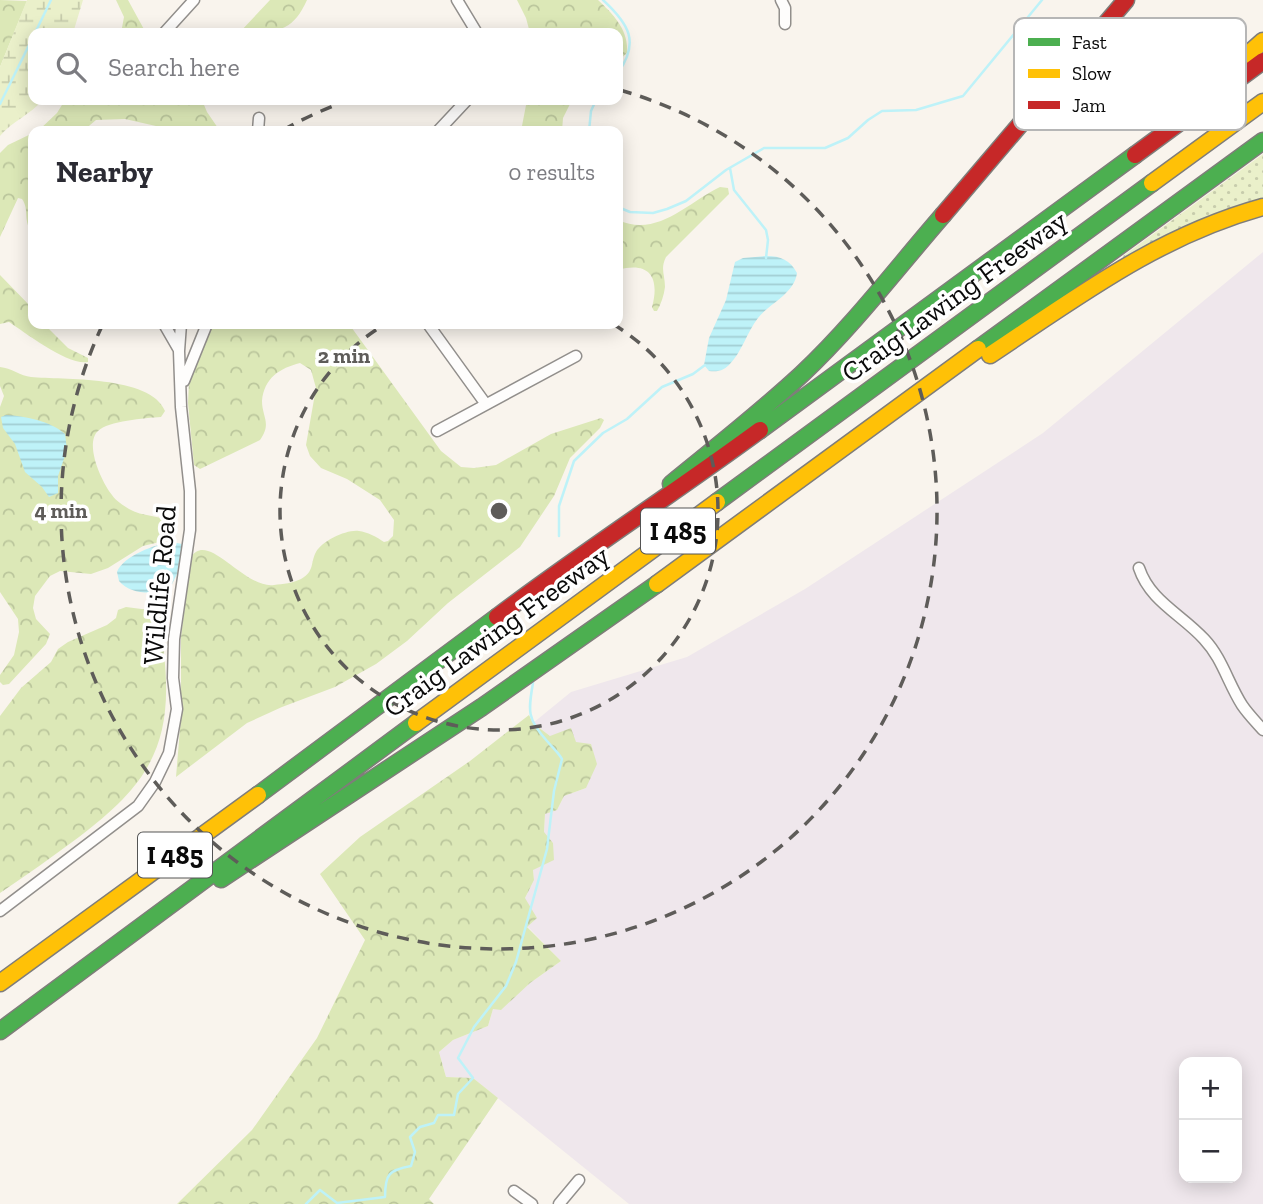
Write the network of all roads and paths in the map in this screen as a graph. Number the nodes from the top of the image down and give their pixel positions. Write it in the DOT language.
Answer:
graph roads {
  1 [pos="194,0"];
  2 [pos="457,0"];
  3 [pos="781,0"];
  4 [pos="1126,0"];
  5 [pos="1111,18"];
  6 [pos="785,24"];
  7 [pos="169,28"];
  8 [pos="474,28"];
  9 [pos="1263,41"];
  10 [pos="1246,56"];
  11 [pos="1263,61"];
  12 [pos="1246,73"];
  13 [pos="1263,102"];
  14 [pos="462,105"];
  15 [pos="1246,114"];
  16 [pos="259,118"];
  17 [pos="258,126"];
  18 [pos="443,126"];
  19 [pos="1015,130"];
  20 [pos="1157,130"];
  21 [pos="1168,130"];
  22 [pos="1225,130"];
  23 [pos="1263,141"];
  24 [pos="1263,207"];
  25 [pos="1053,214"];
  26 [pos="167,329"];
  27 [pos="181,329"];
  28 [pos="205,329"];
  29 [pos="432,329"];
  30 [pos="179,351"];
  31 [pos="576,356"];
  32 [pos="181,395"];
  33 [pos="485,403"];
  34 [pos="888,416"];
  35 [pos="437,430"];
  36 [pos="645,508"];
  37 [pos="1139,568"];
  38 [pos="1263,730"];
  39 [pos="0,911"];
  40 [pos="94,962"];
  41 [pos="0,984"];
  42 [pos="0,1031"];
  43 [pos="579,1180"];
  44 [pos="514,1191"];
  45 [pos="532,1204"];
  46 [pos="559,1204"];
  1 -- 7 [label="street"];
  2 -- 8 [label="street"];
  3 -- 6 [label="street"];
  4 -- 5 [label="highway"];
  9 -- 10 [label="highway"];
  11 -- 12 [label="highway, Craig Lawing Freeway / I 485"];
  13 -- 15 [label="highway, Craig Lawing Freeway / I 485"];
  14 -- 18 [label="street"];
  16 -- 17 [label="street"];
  19 -- 36 [label="highway"];
  20 -- 25 [label="highway"];
  21 -- 25 [label="highway, Craig Lawing Freeway / I 485"];
  22 -- 40 [label="highway, Craig Lawing Freeway / I 485"];
  23 -- 34 [label="highway"];
  24 -- 34 [label="highway"];
  25 -- 36 [label="highway, Craig Lawing Freeway / I 485"];
  26 -- 30 [label="street"];
  27 -- 30 [label="street, Wildlife Road"];
  28 -- 32 [label="street"];
  29 -- 33 [label="street"];
  30 -- 32 [label="street, Wildlife Road"];
  31 -- 33 [label="street"];
  32 -- 39 [label="street, Wildlife Road"];
  33 -- 35 [label="street"];
  34 -- 40 [label="highway"];
  36 -- 41 [label="highway, Craig Lawing Freeway / I 485"];
  37 -- 38 [label="street"];
  40 -- 42 [label="highway, Craig Lawing Freeway / I 485"];
  43 -- 46 [label="street"];
  44 -- 45 [label="street"];
}
